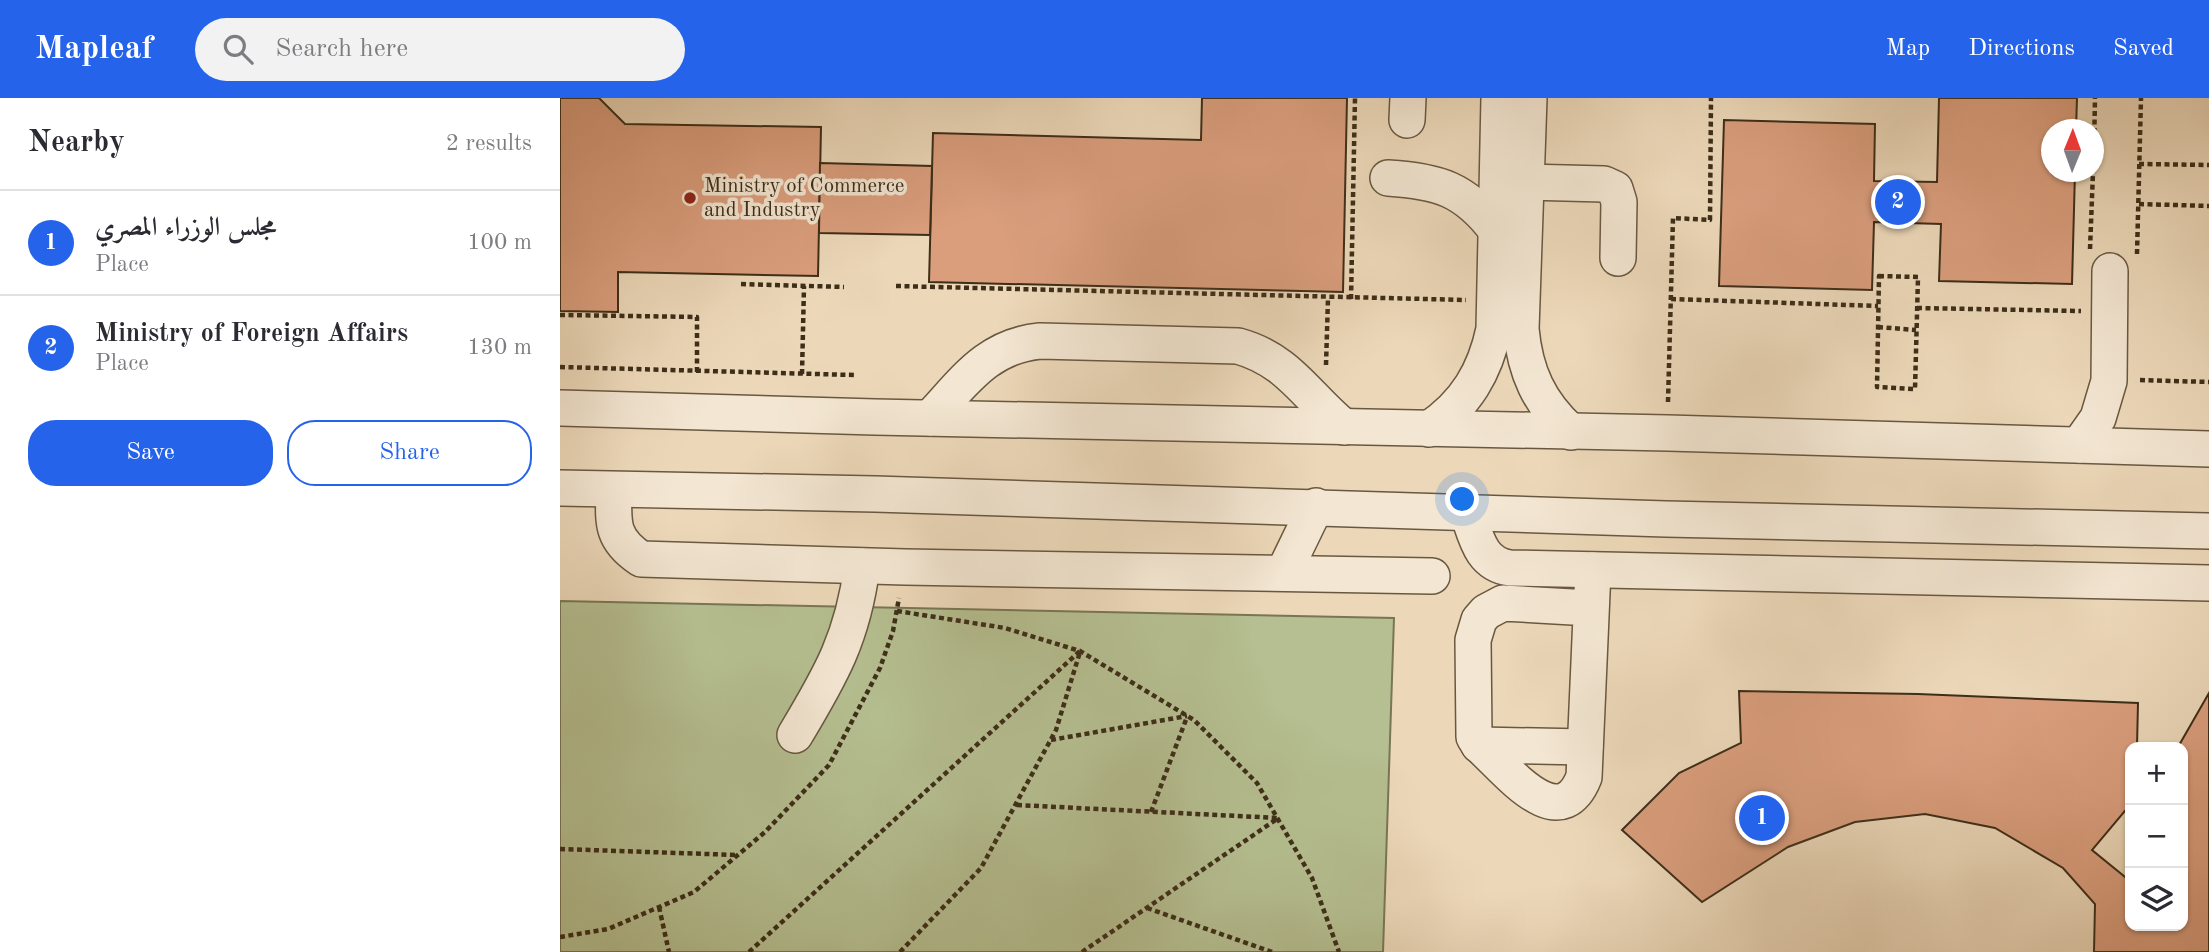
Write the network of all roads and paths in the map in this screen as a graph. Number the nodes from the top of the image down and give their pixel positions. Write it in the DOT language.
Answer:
graph roads {
  1 [pos="1355,98"];
  2 [pos="1499,98"];
  3 [pos="1529,98"];
  4 [pos="1711,98"];
  5 [pos="2095,98"];
  6 [pos="2095,119"];
  7 [pos="2139,163"];
  8 [pos="2209,165"];
  9 [pos="1388,178"];
  10 [pos="1527,182"];
  11 [pos="2094,182"];
  12 [pos="2138,204"];
  13 [pos="2209,206"];
  14 [pos="1496,230"];
  15 [pos="1618,258"];
  16 [pos="2100,263"];
  17 [pos="741,284"];
  18 [pos="804,286"];
  19 [pos="896,286"];
  20 [pos="844,287"];
  21 [pos="1328,298"];
  22 [pos="1352,299"];
  23 [pos="1671,299"];
  24 [pos="1495,301"];
  25 [pos="1878,306"];
  26 [pos="1917,308"];
  27 [pos="2088,311"];
  28 [pos="560,315"];
  29 [pos="1878,327"];
  30 [pos="1916,330"];
  31 [pos="560,368"];
  32 [pos="697,372"];
  33 [pos="803,374"];
  34 [pos="854,375"];
  35 [pos="2135,380"];
  36 [pos="2209,382"];
  37 [pos="560,408"];
  38 [pos="930,418"];
  39 [pos="1335,419"];
  40 [pos="1429,429"];
  41 [pos="1571,432"];
  42 [pos="1668,433"];
  43 [pos="2079,446"];
  44 [pos="2209,449"];
  45 [pos="560,488"];
  46 [pos="614,490"];
  47 [pos="1316,506"];
  48 [pos="1467,511"];
  49 [pos="2209,531"];
  50 [pos="852,566"];
  51 [pos="1593,570"];
  52 [pos="1284,572"];
  53 [pos="1432,576"];
  54 [pos="2209,583"];
  55 [pos="1590,608"];
  56 [pos="897,611"];
  57 [pos="1080,651"];
  58 [pos="1187,716"];
  59 [pos="788,729"];
  60 [pos="1051,740"];
  61 [pos="1479,745"];
  62 [pos="1585,747"];
  63 [pos="1017,805"];
  64 [pos="1151,812"];
  65 [pos="1278,818"];
  66 [pos="560,849"];
  67 [pos="737,855"];
  68 [pos="659,907"];
  69 [pos="1146,908"];
  70 [pos="669,952"];
  71 [pos="750,952"];
  72 [pos="900,952"];
  73 [pos="1082,952"];
  74 [pos="1272,952"];
  75 [pos="1339,952"];
  1 -- 22 [label="path"];
  2 -- 14 [label="street"];
  3 -- 10 [label="street"];
  4 -- 23 [label="path"];
  5 -- 6 [label="path"];
  7 -- 8 [label="path"];
  9 -- 14 [label="street"];
  10 -- 15 [label="street"];
  10 -- 41 [label="street"];
  11 -- 16 [label="path"];
  12 -- 13 [label="path"];
  14 -- 24 [label="street"];
  16 -- 43 [label="street"];
  17 -- 18 [label="path"];
  18 -- 20 [label="path"];
  18 -- 33 [label="path"];
  19 -- 21 [label="path"];
  21 -- 22 [label="path"];
  21 -- 39 [label="path"];
  22 -- 24 [label="path"];
  23 -- 25 [label="path"];
  23 -- 42 [label="path"];
  24 -- 40 [label="street"];
  25 -- 26 [label="path"];
  25 -- 29 [label="path"];
  26 -- 27 [label="path"];
  26 -- 30 [label="path"];
  28 -- 32 [label="path"];
  29 -- 30 [label="path"];
  29 -- 30 [label="path"];
  31 -- 32 [label="path"];
  32 -- 33 [label="path"];
  33 -- 34 [label="path"];
  35 -- 36 [label="path"];
  37 -- 38 [label="street"];
  38 -- 39 [label="street"];
  38 -- 39 [label="street"];
  39 -- 40 [label="street"];
  40 -- 41 [label="street"];
  41 -- 42 [label="street"];
  42 -- 43 [label="street"];
  43 -- 44 [label="street"];
  45 -- 46 [label="street"];
  46 -- 47 [label="street"];
  46 -- 50 [label="street"];
  47 -- 48 [label="street"];
  47 -- 52 [label="street"];
  48 -- 49 [label="street"];
  48 -- 51 [label="street"];
  50 -- 52 [label="street"];
  50 -- 59 [label="street"];
  51 -- 54 [label="street"];
  51 -- 55 [label="street"];
  52 -- 53 [label="street"];
  55 -- 61 [label="street"];
  55 -- 62 [label="street"];
  56 -- 57 [label="path"];
  57 -- 58 [label="path"];
  57 -- 60 [label="path"];
  57 -- 71 [label="path"];
  58 -- 60 [label="path"];
  58 -- 64 [label="path"];
  58 -- 65 [label="path"];
  60 -- 63 [label="path"];
  61 -- 62 [label="street"];
  61 -- 62 [label="street"];
  63 -- 64 [label="path"];
  63 -- 72 [label="path"];
  64 -- 65 [label="path"];
  65 -- 69 [label="path"];
  65 -- 75 [label="path"];
  66 -- 67 [label="path"];
  68 -- 70 [label="path"];
  69 -- 73 [label="path"];
  69 -- 74 [label="path"];
}
